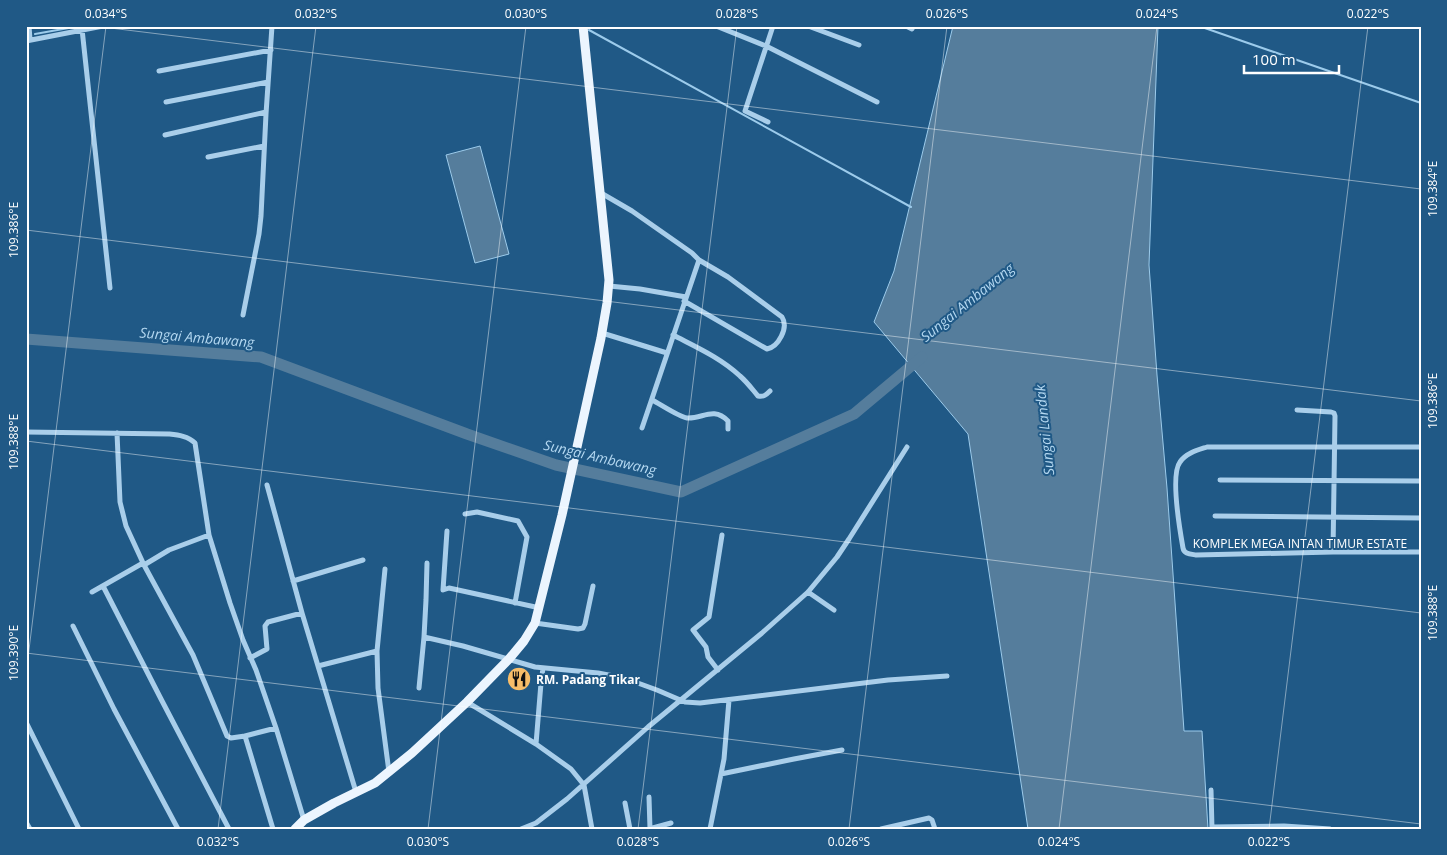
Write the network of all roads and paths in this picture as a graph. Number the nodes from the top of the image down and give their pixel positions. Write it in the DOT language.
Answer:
graph roads {
  1 [pos="29,26"];
  2 [pos="103,26"];
  3 [pos="272,26"];
  4 [pos="583,26"];
  5 [pos="716,26"];
  6 [pos="773,26"];
  7 [pos="808,26"];
  8 [pos="82,30"];
  9 [pos="28,40"];
  10 [pos="859,45"];
  11 [pos="766,46"];
  12 [pos="271,50"];
  13 [pos="159,71"];
  14 [pos="268,82"];
  15 [pos="166,102"];
  16 [pos="877,102"];
  17 [pos="266,112"];
  18 [pos="768,122"];
  19 [pos="165,135"];
  20 [pos="264,146"];
  21 [pos="208,157"];
  22 [pos="601,193"];
  23 [pos="699,260"];
  24 [pos="609,286"];
  25 [pos="110,288"];
  26 [pos="685,299"];
  27 [pos="243,315"];
  28 [pos="602,333"];
  29 [pos="673,335"];
  30 [pos="668,353"];
  31 [pos="770,391"];
  32 [pos="652,400"];
  33 [pos="1297,410"];
  34 [pos="642,428"];
  35 [pos="728,429"];
  36 [pos="26,432"];
  37 [pos="117,433"];
  38 [pos="1334,446"];
  39 [pos="907,447"];
  40 [pos="1421,447"];
  41 [pos="1220,480"];
  42 [pos="1333,480"];
  43 [pos="1421,481"];
  44 [pos="267,485"];
  45 [pos="465,514"];
  46 [pos="1215,516"];
  47 [pos="1333,517"];
  48 [pos="1421,518"];
  49 [pos="447,531"];
  50 [pos="209,535"];
  51 [pos="722,535"];
  52 [pos="1333,552"];
  53 [pos="1421,552"];
  54 [pos="363,560"];
  55 [pos="426,562"];
  56 [pos="143,564"];
  57 [pos="385,569"];
  58 [pos="293,581"];
  59 [pos="103,586"];
  60 [pos="593,586"];
  61 [pos="92,592"];
  62 [pos="808,592"];
  63 [pos="515,603"];
  64 [pos="540,608"];
  65 [pos="834,610"];
  66 [pos="302,613"];
  67 [pos="535,623"];
  68 [pos="73,626"];
  69 [pos="424,637"];
  70 [pos="377,651"];
  71 [pos="250,658"];
  72 [pos="509,660"];
  73 [pos="318,666"];
  74 [pos="543,668"];
  75 [pos="718,670"];
  76 [pos="947,676"];
  77 [pos="419,688"];
  78 [pos="680,700"];
  79 [pos="729,700"];
  80 [pos="467,702"];
  81 [pos="26,722"];
  82 [pos="276,728"];
  83 [pos="245,736"];
  84 [pos="536,744"];
  85 [pos="842,750"];
  86 [pos="389,773"];
  87 [pos="721,774"];
  88 [pos="584,785"];
  89 [pos="1211,790"];
  90 [pos="356,792"];
  91 [pos="649,797"];
  92 [pos="625,803"];
  93 [pos="304,820"];
  94 [pos="26,822"];
  95 [pos="671,823"];
  96 [pos="1212,828"];
  97 [pos="30,829"];
  98 [pos="79,829"];
  99 [pos="178,829"];
  100 [pos="229,829"];
  101 [pos="272,829"];
  102 [pos="294,829"];
  103 [pos="521,829"];
  104 [pos="592,829"];
  105 [pos="630,829"];
  106 [pos="650,829"];
  107 [pos="710,829"];
  108 [pos="880,829"];
  109 [pos="935,829"];
  110 [pos="1330,829"];
  1 -- 9 [label="street"];
  2 -- 8 [label="street"];
  3 -- 12 [label="street"];
  4 -- 22 [label="main road"];
  5 -- 11 [label="street"];
  6 -- 11 [label="street"];
  7 -- 10 [label="street"];
  8 -- 9 [label="street"];
  8 -- 25 [label="street"];
  11 -- 16 [label="street"];
  11 -- 18 [label="street"];
  12 -- 13 [label="street"];
  12 -- 14 [label="street"];
  14 -- 15 [label="street"];
  14 -- 17 [label="street"];
  17 -- 19 [label="street"];
  17 -- 20 [label="street"];
  20 -- 21 [label="street"];
  20 -- 27 [label="street"];
  22 -- 23 [label="street"];
  22 -- 24 [label="main road"];
  23 -- 26 [label="street"];
  23 -- 26 [label="street"];
  24 -- 26 [label="street"];
  24 -- 28 [label="main road"];
  26 -- 29 [label="street"];
  28 -- 30 [label="street"];
  28 -- 64 [label="main road"];
  29 -- 30 [label="street"];
  29 -- 31 [label="street"];
  30 -- 32 [label="street"];
  32 -- 34 [label="street"];
  32 -- 35 [label="street"];
  33 -- 38 [label="street"];
  36 -- 37 [label="street"];
  37 -- 50 [label="street"];
  37 -- 56 [label="street"];
  38 -- 40 [label="street"];
  38 -- 42 [label="street"];
  38 -- 52 [label="street, KOMPLEK MEGA INTAN TIMUR ESTATE"];
  39 -- 62 [label="street"];
  41 -- 42 [label="street"];
  42 -- 43 [label="street"];
  42 -- 47 [label="street"];
  44 -- 58 [label="street"];
  45 -- 63 [label="street"];
  46 -- 47 [label="street"];
  47 -- 48 [label="street"];
  47 -- 52 [label="street"];
  49 -- 63 [label="street"];
  50 -- 56 [label="street"];
  50 -- 71 [label="street"];
  51 -- 75 [label="street"];
  52 -- 53 [label="street, KOMPLEK MEGA INTAN TIMUR ESTATE"];
  54 -- 58 [label="street"];
  55 -- 69 [label="street"];
  56 -- 59 [label="street"];
  56 -- 83 [label="street"];
  57 -- 70 [label="street"];
  58 -- 66 [label="street"];
  59 -- 61 [label="street"];
  59 -- 100 [label="street"];
  60 -- 67 [label="street"];
  62 -- 65 [label="street"];
  62 -- 75 [label="street"];
  63 -- 64 [label="street"];
  64 -- 67 [label="main road"];
  66 -- 71 [label="street"];
  66 -- 73 [label="street"];
  67 -- 72 [label="main road"];
  68 -- 99 [label="street"];
  69 -- 72 [label="street"];
  69 -- 77 [label="street"];
  70 -- 73 [label="street"];
  70 -- 86 [label="street"];
  71 -- 82 [label="street"];
  72 -- 74 [label="street"];
  72 -- 80 [label="main road"];
  73 -- 90 [label="street"];
  74 -- 78 [label="street"];
  74 -- 84 [label="street"];
  75 -- 78 [label="street"];
  76 -- 79 [label="street"];
  78 -- 79 [label="street"];
  78 -- 88 [label="street"];
  79 -- 87 [label="street"];
  80 -- 84 [label="street"];
  80 -- 86 [label="main road"];
  81 -- 98 [label="street"];
  82 -- 83 [label="street"];
  82 -- 93 [label="street"];
  83 -- 101 [label="street"];
  84 -- 88 [label="street"];
  85 -- 87 [label="street"];
  86 -- 90 [label="main road"];
  87 -- 107 [label="street"];
  88 -- 103 [label="street"];
  88 -- 104 [label="street"];
  89 -- 96 [label="street"];
  90 -- 93 [label="main road"];
  91 -- 106 [label="street"];
  92 -- 105 [label="street"];
  93 -- 102 [label="main road"];
  94 -- 97 [label="street"];
  95 -- 106 [label="street"];
  96 -- 110 [label="street"];
  108 -- 109 [label="street"];
}
